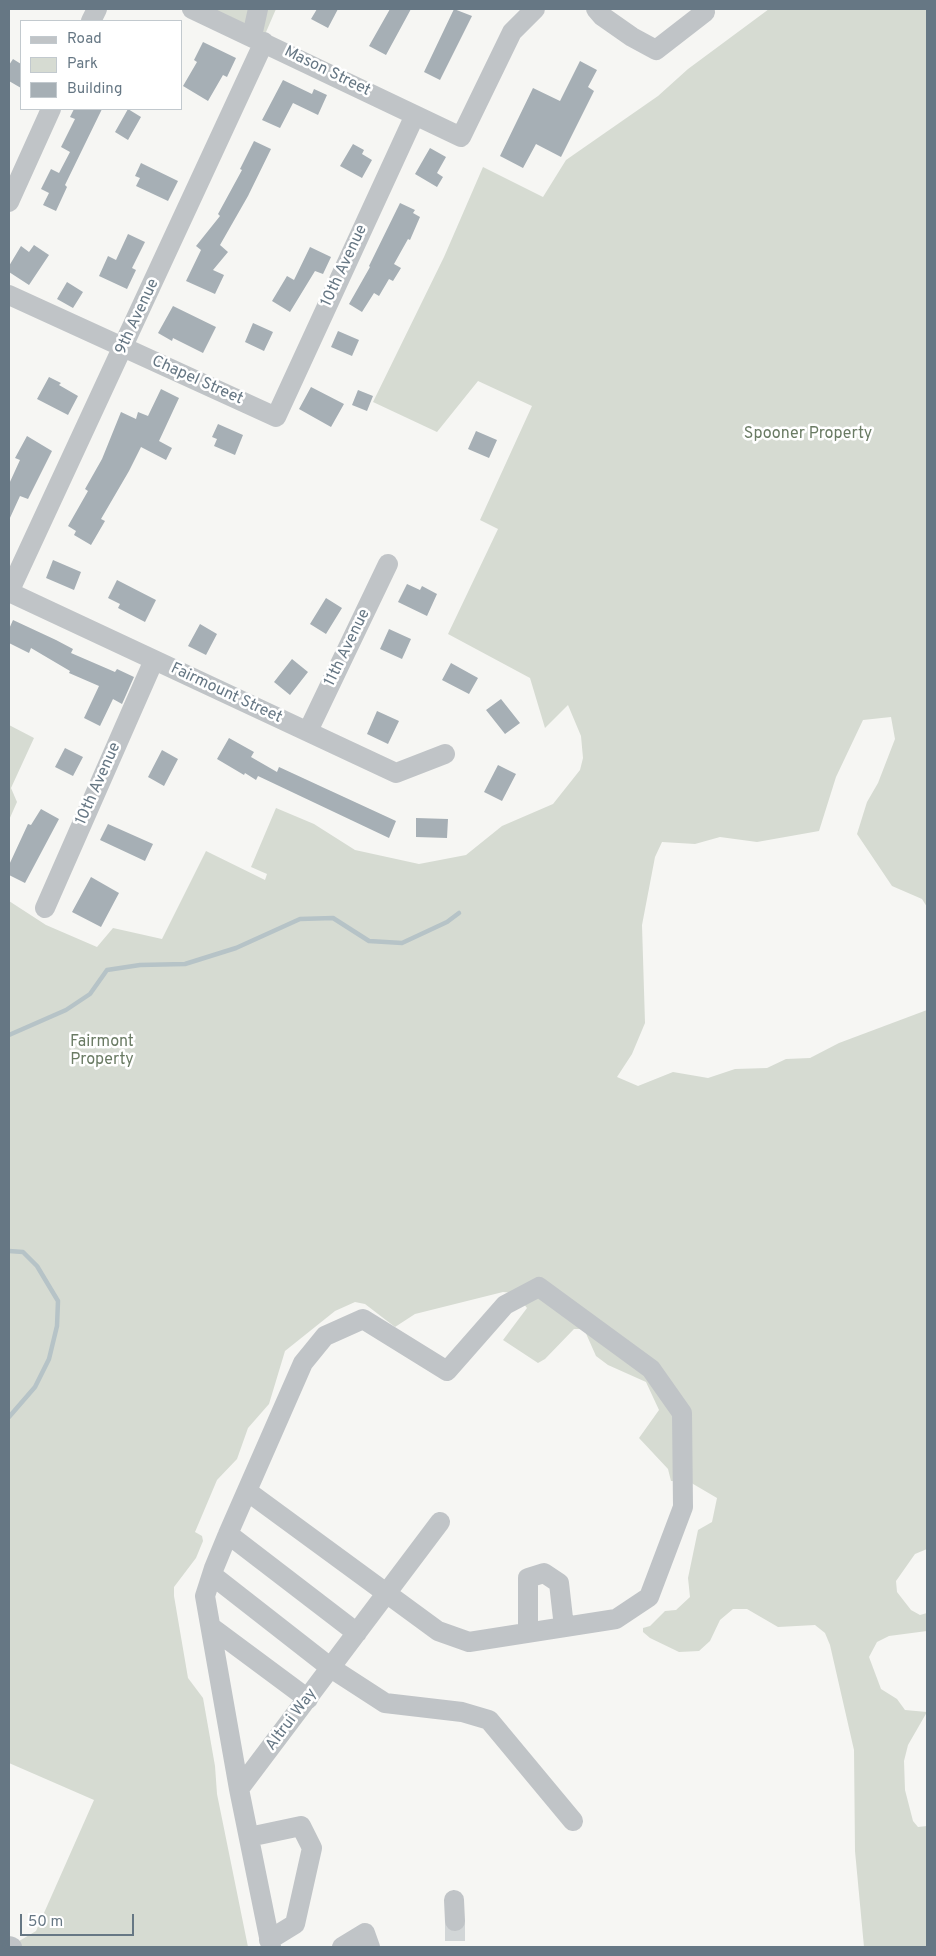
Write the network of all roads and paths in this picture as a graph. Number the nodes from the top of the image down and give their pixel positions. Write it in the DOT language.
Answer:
graph roads {
  1 [pos="192,9"];
  2 [pos="258,9"];
  3 [pos="535,9"];
  4 [pos="596,9"];
  5 [pos="706,12"];
  6 [pos="258,39"];
  7 [pos="51,110"];
  8 [pos="415,115"];
  9 [pos="9,202"];
  10 [pos="9,295"];
  11 [pos="123,348"];
  12 [pos="276,417"];
  13 [pos="388,564"];
  14 [pos="9,592"];
  15 [pos="154,660"];
  16 [pos="308,731"];
  17 [pos="445,754"];
  18 [pos="45,908"];
  19 [pos="247,1491"];
  20 [pos="440,1522"];
  21 [pos="228,1534"];
  22 [pos="212,1574"];
  23 [pos="386,1594"];
  24 [pos="211,1627"];
  25 [pos="564,1627"];
  26 [pos="356,1633"];
  27 [pos="528,1633"];
  28 [pos="331,1668"];
  29 [pos="308,1698"];
  30 [pos="240,1789"];
  31 [pos="573,1821"];
  32 [pos="249,1837"];
  33 [pos="454,1900"];
  34 [pos="455,1921"];
  35 [pos="270,1944"];
  36 [pos="9,1946"];
  37 [pos="12,1947"];
  38 [pos="342,1947"];
  39 [pos="370,1947"];
  1 -- 6 [label="street, Mason Street"];
  2 -- 6 [label="street, 9th Avenue"];
  3 -- 8 [label="street, Mason Street"];
  4 -- 5 [label="street"];
  6 -- 8 [label="street, Mason Street"];
  6 -- 11 [label="street, 9th Avenue"];
  7 -- 9 [label="street"];
  8 -- 12 [label="street, 10th Avenue"];
  10 -- 11 [label="street, Chapel Street"];
  11 -- 12 [label="street, Chapel Street"];
  11 -- 14 [label="street, 9th Avenue"];
  13 -- 16 [label="street, 11th Avenue"];
  14 -- 15 [label="street, Fairmount Street"];
  15 -- 16 [label="street, Fairmount Street"];
  15 -- 18 [label="street, 10th Avenue"];
  16 -- 17 [label="street, Fairmount Street"];
  19 -- 21 [label="street"];
  19 -- 23 [label="street"];
  19 -- 25 [label="street"];
  20 -- 23 [label="street, Altrui Way"];
  21 -- 22 [label="street"];
  21 -- 26 [label="street"];
  22 -- 24 [label="street"];
  22 -- 28 [label="street"];
  23 -- 26 [label="street, Altrui Way"];
  23 -- 27 [label="street"];
  24 -- 29 [label="street"];
  24 -- 30 [label="street"];
  25 -- 27 [label="street"];
  25 -- 27 [label="street"];
  26 -- 28 [label="street, Altrui Way"];
  28 -- 29 [label="street, Altrui Way"];
  28 -- 31 [label="street"];
  29 -- 30 [label="street, Altrui Way"];
  30 -- 32 [label="street"];
  32 -- 35 [label="street"];
  32 -- 35 [label="street"];
  33 -- 34 [label="street"];
  36 -- 37 [label="street"];
  38 -- 39 [label="street"];
}
